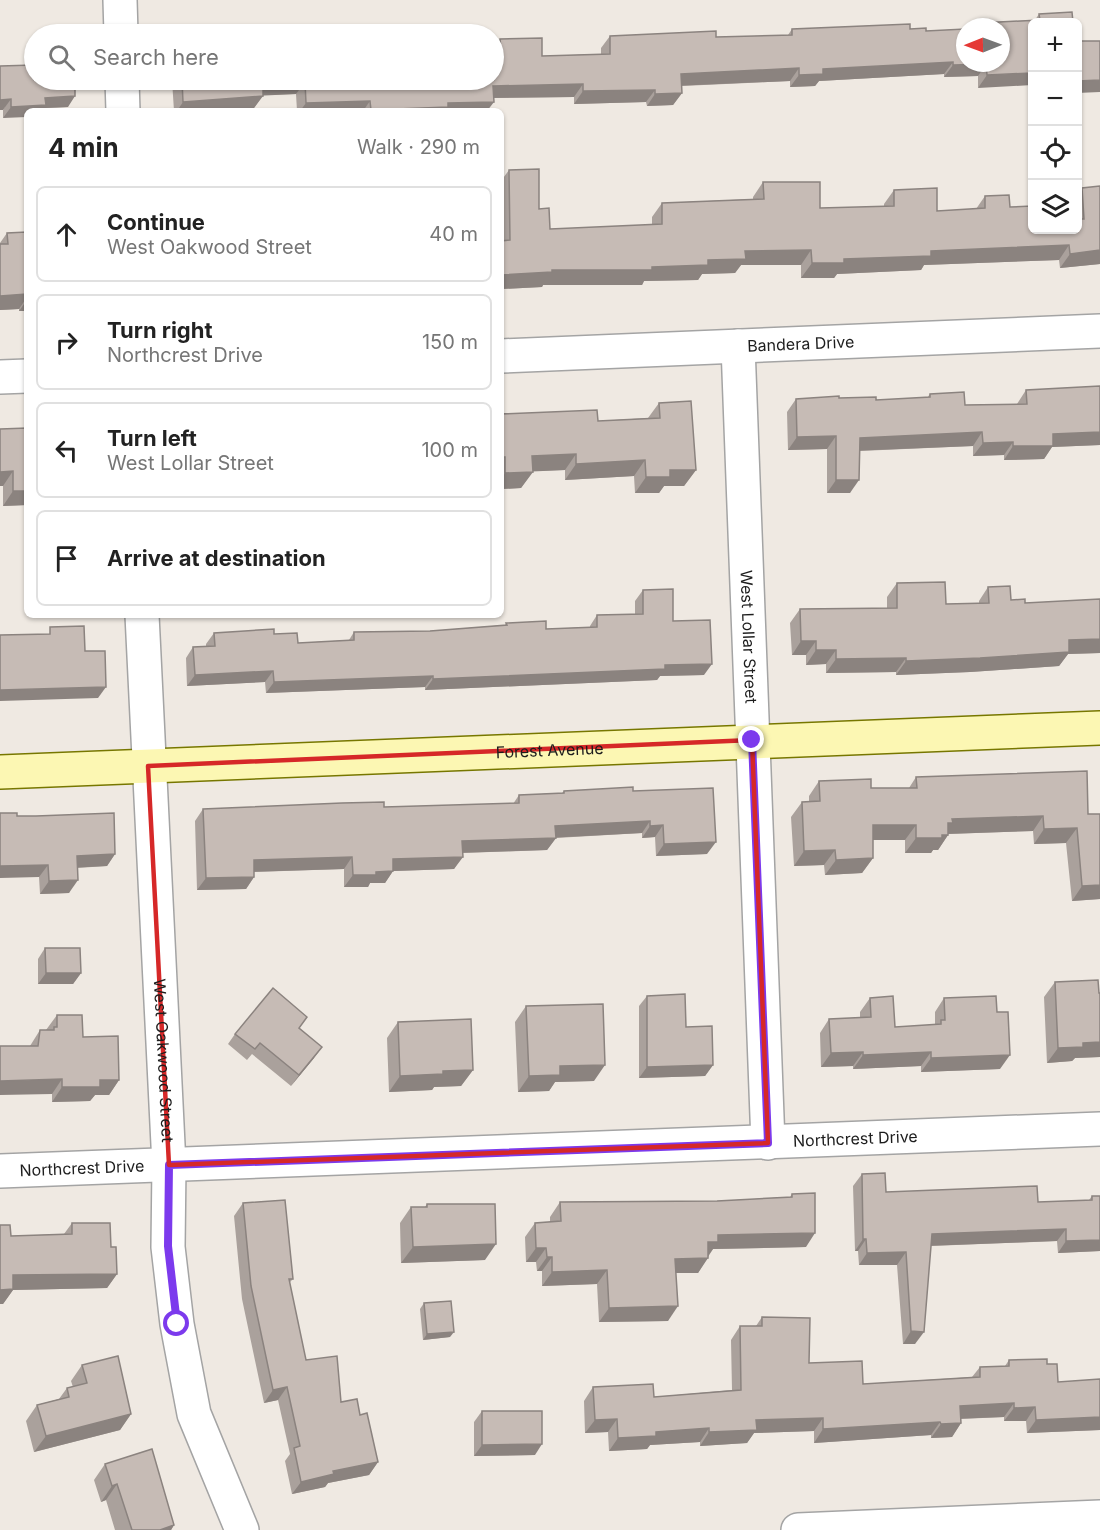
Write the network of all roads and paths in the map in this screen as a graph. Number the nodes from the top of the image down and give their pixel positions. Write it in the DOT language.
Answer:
graph roads {
  1 [pos="120,0"];
  2 [pos="121,24"];
  3 [pos="122,90"];
  4 [pos="123,108"];
  5 [pos="1100,331"];
  6 [pos="738,346"];
  7 [pos="504,356"];
  8 [pos="24,376"];
  9 [pos="0,377"];
  10 [pos="142,618"];
  11 [pos="1100,728"];
  12 [pos="752,740"];
  13 [pos="148,766"];
  14 [pos="0,772"];
  15 [pos="1100,1129"];
  16 [pos="768,1143"];
  17 [pos="169,1165"];
  18 [pos="0,1171"];
  19 [pos="1100,1517"];
  20 [pos="242,1530"];
  21 [pos="798,1530"];
  1 -- 2 [label="street"];
  3 -- 4 [label="street"];
  5 -- 6 [label="street, Bandera Drive"];
  6 -- 7 [label="street, Bandera Drive"];
  6 -- 12 [label="street, West Lollar Street"];
  8 -- 9 [label="street"];
  10 -- 13 [label="street, West Oakwood Street"];
  11 -- 12 [label="street, Forest Avenue"];
  12 -- 13 [label="street, Forest Avenue"];
  12 -- 16 [label="street, West Lollar Street"];
  13 -- 14 [label="street, Forest Avenue"];
  13 -- 17 [label="street, West Oakwood Street"];
  15 -- 16 [label="street, Northcrest Drive"];
  16 -- 17 [label="street, Northcrest Drive"];
  17 -- 18 [label="street, Northcrest Drive"];
  17 -- 20 [label="street, West Oakwood Street"];
  19 -- 21 [label="street"];
}
